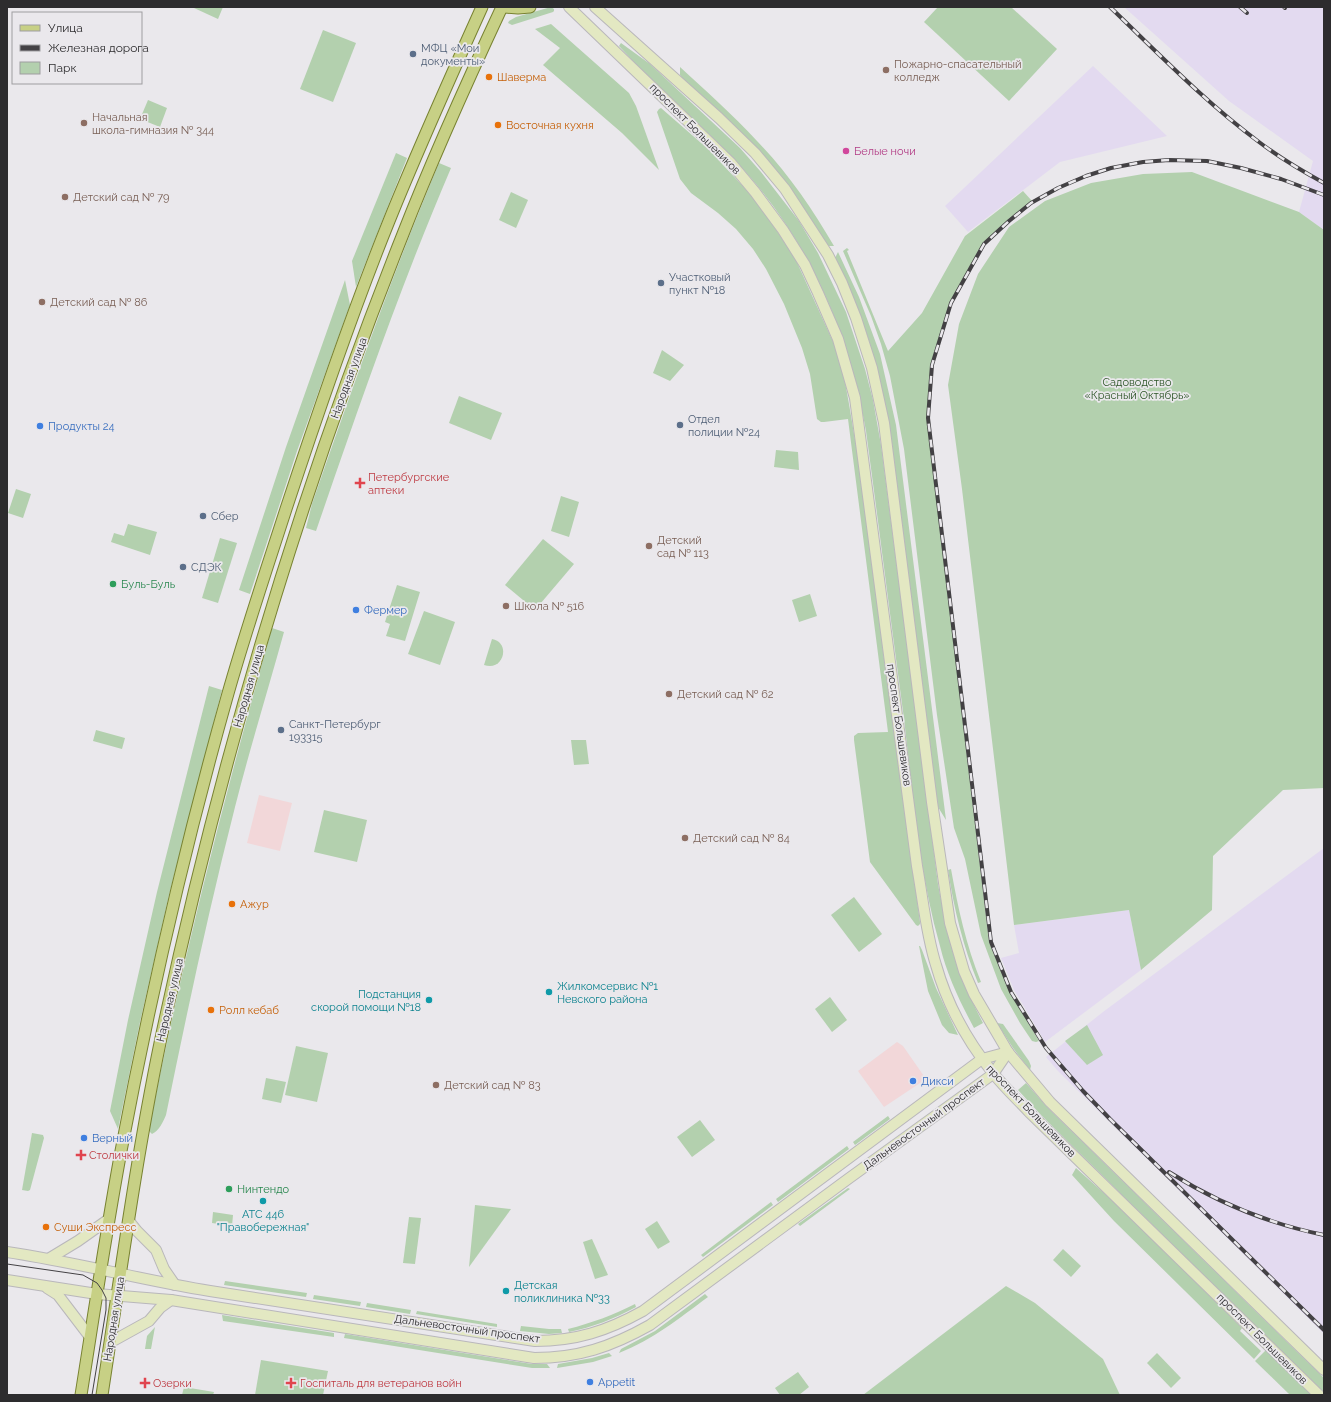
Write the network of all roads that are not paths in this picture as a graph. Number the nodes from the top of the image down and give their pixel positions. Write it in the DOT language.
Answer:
graph roads {
  1 [pos="482,7"];
  2 [pos="502,7"];
  3 [pos="505,7"];
  4 [pos="530,7"];
  5 [pos="569,7"];
  6 [pos="595,7"];
  7 [pos="1008,1052"];
  8 [pos="982,1059"];
  9 [pos="993,1074"];
  10 [pos="109,1219"];
  11 [pos="129,1221"];
  12 [pos="7,1252"];
  13 [pos="50,1258"];
  14 [pos="102,1268"];
  15 [pos="121,1273"];
  16 [pos="7,1280"];
  17 [pos="175,1285"];
  18 [pos="46,1286"];
  19 [pos="97,1294"];
  20 [pos="117,1296"];
  21 [pos="171,1300"];
  22 [pos="90,1337"];
  23 [pos="110,1342"];
  24 [pos="1324,1370"];
  25 [pos="81,1395"];
  26 [pos="102,1395"];
  27 [pos="1319,1395"];
  1 -- 10 [label="main road, Народная улица"];
  2 -- 11 [label="main road, Народная улица"];
  3 -- 4 [label="main road"];
  5 -- 8 [label="main road, проспект Большевиков"];
  6 -- 7 [label="main road, проспект Большевиков"];
  7 -- 8 [label="main road, Дальневосточный проспект"];
  7 -- 9 [label="main road, Дальневосточный проспект"];
  7 -- 24 [label="main road, проспект Большевиков"];
  8 -- 9 [label="main road, проспект Большевиков"];
  8 -- 17 [label="main road, Дальневосточный проспект"];
  9 -- 21 [label="main road, Дальневосточный проспект"];
  9 -- 27 [label="main road, проспект Большевиков"];
  10 -- 13 [label="main road"];
  10 -- 14 [label="main road, Народная улица"];
  11 -- 15 [label="main road, Народная улица"];
  11 -- 17 [label="main road"];
  12 -- 13 [label="main road, Дальневосточный проспект"];
  13 -- 14 [label="main road, Дальневосточный проспект"];
  14 -- 15 [label="main road, Дальневосточный проспект"];
  14 -- 19 [label="main road, Народная улица"];
  15 -- 17 [label="main road, Дальневосточный проспект"];
  15 -- 20 [label="main road, Народная улица"];
  16 -- 18 [label="main road, Дальневосточный проспект"];
  18 -- 19 [label="main road, Дальневосточный проспект"];
  18 -- 22 [label="main road"];
  19 -- 20 [label="main road, Дальневосточный проспект"];
  19 -- 22 [label="main road, Народная улица"];
  20 -- 21 [label="main road, Дальневосточный проспект"];
  20 -- 23 [label="main road, Народная улица"];
  21 -- 23 [label="main road"];
  22 -- 25 [label="main road, Народная улица"];
  23 -- 26 [label="main road, Народная улица"];
}
